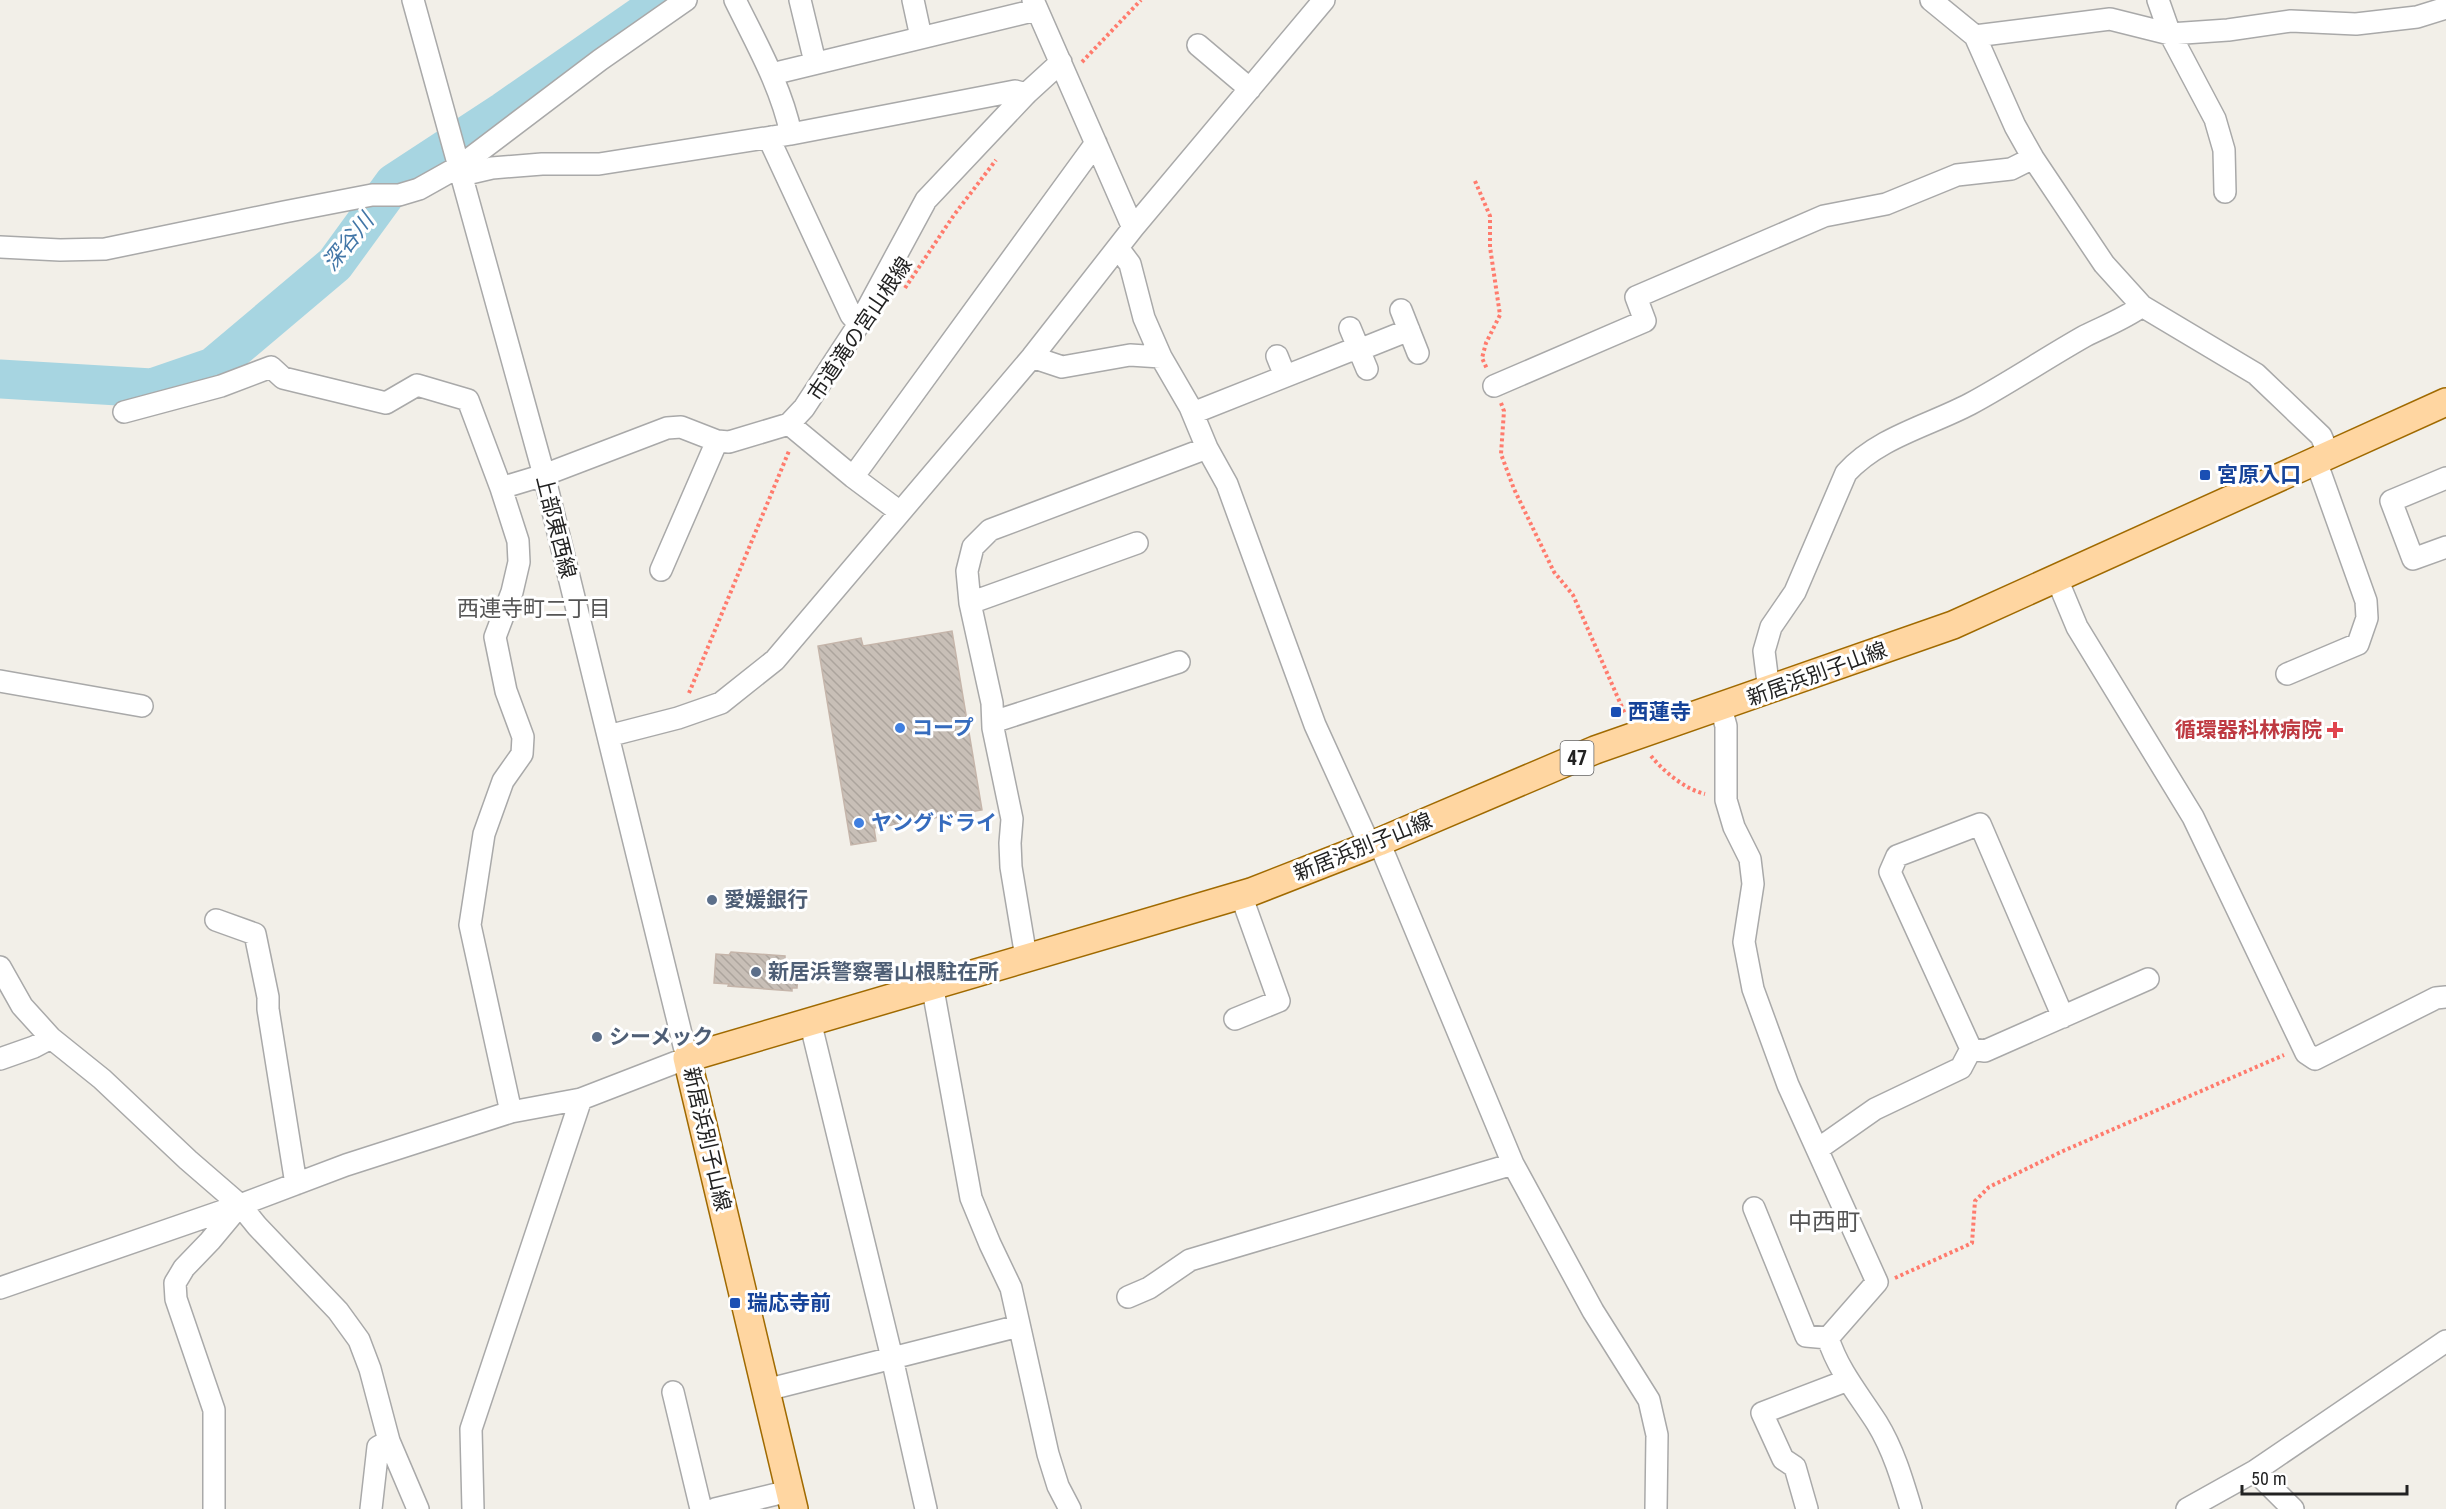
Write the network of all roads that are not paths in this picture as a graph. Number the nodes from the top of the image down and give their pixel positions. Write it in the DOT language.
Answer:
graph roads {
  1 [pos="413,0"];
  2 [pos="687,0"];
  3 [pos="735,0"];
  4 [pos="800,0"];
  5 [pos="913,0"];
  6 [pos="1324,0"];
  7 [pos="1931,0"];
  8 [pos="2158,0"];
  9 [pos="1034,5"];
  10 [pos="2446,8"];
  11 [pos="2170,34"];
  12 [pos="1975,36"];
  13 [pos="921,37"];
  14 [pos="1198,45"];
  15 [pos="815,62"];
  16 [pos="1064,68"];
  17 [pos="772,74"];
  18 [pos="1250,89"];
  19 [pos="1026,94"];
  20 [pos="781,135"];
  21 [pos="1096,143"];
  22 [pos="2033,158"];
  23 [pos="460,168"];
  24 [pos="2225,192"];
  25 [pos="1133,228"];
  26 [pos="0,247"];
  27 [pos="1118,248"];
  28 [pos="2142,306"];
  29 [pos="1401,310"];
  30 [pos="859,324"];
  31 [pos="1350,328"];
  32 [pos="1409,330"];
  33 [pos="1418,353"];
  34 [pos="1277,356"];
  35 [pos="1032,357"];
  36 [pos="1161,357"];
  37 [pos="1363,359"];
  38 [pos="1285,376"];
  39 [pos="1494,386"];
  40 [pos="2446,402"];
  41 [pos="124,412"];
  42 [pos="1193,413"];
  43 [pos="789,424"];
  44 [pos="717,441"];
  45 [pos="1207,448"];
  46 [pos="2322,458"];
  47 [pos="543,475"];
  48 [pos="853,477"];
  49 [pos="2446,478"];
  50 [pos="501,488"];
  51 [pos="900,512"];
  52 [pos="1137,543"];
  53 [pos="2446,547"];
  54 [pos="661,570"];
  55 [pos="2057,579"];
  56 [pos="970,603"];
  57 [pos="1179,662"];
  58 [pos="2287,674"];
  59 [pos="0,681"];
  60 [pos="1769,691"];
  61 [pos="142,706"];
  62 [pos="1721,708"];
  63 [pos="993,722"];
  64 [pos="608,736"];
  65 [pos="1375,844"];
  66 [pos="1241,895"];
  67 [pos="216,920"];
  68 [pos="1026,957"];
  69 [pos="0,967"];
  70 [pos="2148,979"];
  71 [pos="932,984"];
  72 [pos="2446,997"];
  73 [pos="2062,1017"];
  74 [pos="1235,1019"];
  75 [pos="810,1021"];
  76 [pos="51,1038"];
  77 [pos="1971,1049"];
  78 [pos="687,1058"];
  79 [pos="0,1059"];
  80 [pos="581,1099"];
  81 [pos="511,1112"];
  82 [pos="1818,1149"];
  83 [pos="1513,1164"];
  84 [pos="296,1184"];
  85 [pos="240,1205"];
  86 [pos="1754,1208"];
  87 [pos="0,1288"];
  88 [pos="1128,1297"];
  89 [pos="1019,1326"];
  90 [pos="1828,1338"];
  91 [pos="2446,1341"];
  92 [pos="892,1358"];
  93 [pos="1848,1380"];
  94 [pos="765,1390"];
  95 [pos="673,1392"];
  96 [pos="388,1441"];
  97 [pos="2255,1471"];
  98 [pos="791,1500"];
  99 [pos="214,1509"];
  100 [pos="371,1509"];
  101 [pos="418,1509"];
  102 [pos="473,1509"];
  103 [pos="701,1509"];
  104 [pos="715,1509"];
  105 [pos="926,1509"];
  106 [pos="1070,1509"];
  107 [pos="1656,1509"];
  108 [pos="1807,1509"];
  109 [pos="1911,1509"];
  110 [pos="2187,1509"];
  111 [pos="2293,1509"];
  1 -- 23 [label="street, 上部東西線"];
  2 -- 23 [label="street"];
  3 -- 17 [label="street"];
  4 -- 15 [label="street"];
  5 -- 13 [label="street"];
  6 -- 18 [label="street"];
  7 -- 12 [label="street"];
  8 -- 11 [label="street"];
  9 -- 13 [label="street"];
  9 -- 16 [label="street"];
  10 -- 11 [label="street"];
  11 -- 12 [label="street"];
  11 -- 24 [label="street"];
  12 -- 22 [label="street"];
  13 -- 15 [label="street"];
  14 -- 18 [label="street"];
  15 -- 17 [label="street"];
  16 -- 19 [label="street"];
  16 -- 21 [label="street"];
  17 -- 20 [label="street"];
  18 -- 25 [label="street"];
  19 -- 20 [label="street"];
  19 -- 30 [label="street"];
  20 -- 23 [label="street"];
  20 -- 30 [label="street"];
  21 -- 25 [label="street"];
  21 -- 48 [label="street"];
  22 -- 28 [label="street"];
  22 -- 39 [label="street"];
  23 -- 26 [label="street"];
  23 -- 47 [label="street, 上部東西線"];
  25 -- 27 [label="street"];
  27 -- 35 [label="street"];
  27 -- 36 [label="street"];
  28 -- 46 [label="street"];
  28 -- 60 [label="street"];
  29 -- 32 [label="street"];
  30 -- 43 [label="street"];
  31 -- 37 [label="street"];
  32 -- 33 [label="street"];
  32 -- 37 [label="street"];
  34 -- 38 [label="street"];
  35 -- 36 [label="street"];
  35 -- 51 [label="street"];
  36 -- 42 [label="street"];
  37 -- 38 [label="street"];
  38 -- 42 [label="street"];
  40 -- 46 [label="main road, 新居浜別子山線 / 47"];
  41 -- 50 [label="street"];
  42 -- 45 [label="street"];
  43 -- 44 [label="street"];
  43 -- 48 [label="street"];
  44 -- 47 [label="street"];
  44 -- 54 [label="street"];
  45 -- 56 [label="street"];
  45 -- 65 [label="street"];
  46 -- 55 [label="main road, 新居浜別子山線 / 47"];
  46 -- 58 [label="street"];
  47 -- 50 [label="street"];
  47 -- 64 [label="street, 上部東西線"];
  48 -- 51 [label="street"];
  49 -- 53 [label="street"];
  50 -- 81 [label="street"];
  51 -- 64 [label="street"];
  52 -- 56 [label="street"];
  55 -- 60 [label="main road, 新居浜別子山線 / 47"];
  55 -- 72 [label="street"];
  56 -- 63 [label="street"];
  57 -- 63 [label="street"];
  59 -- 61 [label="street"];
  60 -- 62 [label="main road, 新居浜別子山線 / 47"];
  62 -- 65 [label="main road, 新居浜別子山線 / 47"];
  62 -- 82 [label="street"];
  63 -- 68 [label="street"];
  64 -- 78 [label="street, 上部東西線"];
  65 -- 66 [label="main road, 新居浜別子山線 / 47"];
  65 -- 83 [label="street"];
  66 -- 68 [label="main road, 新居浜別子山線 / 47"];
  66 -- 74 [label="street"];
  67 -- 84 [label="street"];
  68 -- 71 [label="main road, 新居浜別子山線 / 47"];
  69 -- 76 [label="street"];
  70 -- 73 [label="street"];
  71 -- 75 [label="main road, 新居浜別子山線 / 47"];
  71 -- 89 [label="street"];
  73 -- 77 [label="street"];
  73 -- 77 [label="street"];
  75 -- 78 [label="main road, 新居浜別子山線 / 47"];
  75 -- 92 [label="street"];
  76 -- 79 [label="street"];
  76 -- 85 [label="street"];
  77 -- 82 [label="street"];
  78 -- 80 [label="street"];
  78 -- 94 [label="main road, 新居浜別子山線"];
  80 -- 81 [label="street"];
  80 -- 102 [label="street"];
  81 -- 84 [label="street"];
  82 -- 90 [label="street"];
  83 -- 88 [label="street"];
  83 -- 107 [label="street"];
  84 -- 85 [label="street"];
  85 -- 87 [label="street"];
  85 -- 96 [label="street"];
  85 -- 99 [label="street"];
  86 -- 90 [label="street"];
  89 -- 92 [label="street"];
  89 -- 106 [label="street"];
  90 -- 93 [label="street"];
  91 -- 97 [label="street"];
  92 -- 94 [label="street"];
  92 -- 105 [label="street"];
  93 -- 108 [label="street"];
  93 -- 109 [label="street"];
  94 -- 98 [label="main road, 新居浜別子山線"];
  95 -- 103 [label="street"];
  96 -- 100 [label="street"];
  96 -- 101 [label="street"];
  97 -- 110 [label="street"];
  97 -- 111 [label="street"];
  98 -- 104 [label="street"];
}
